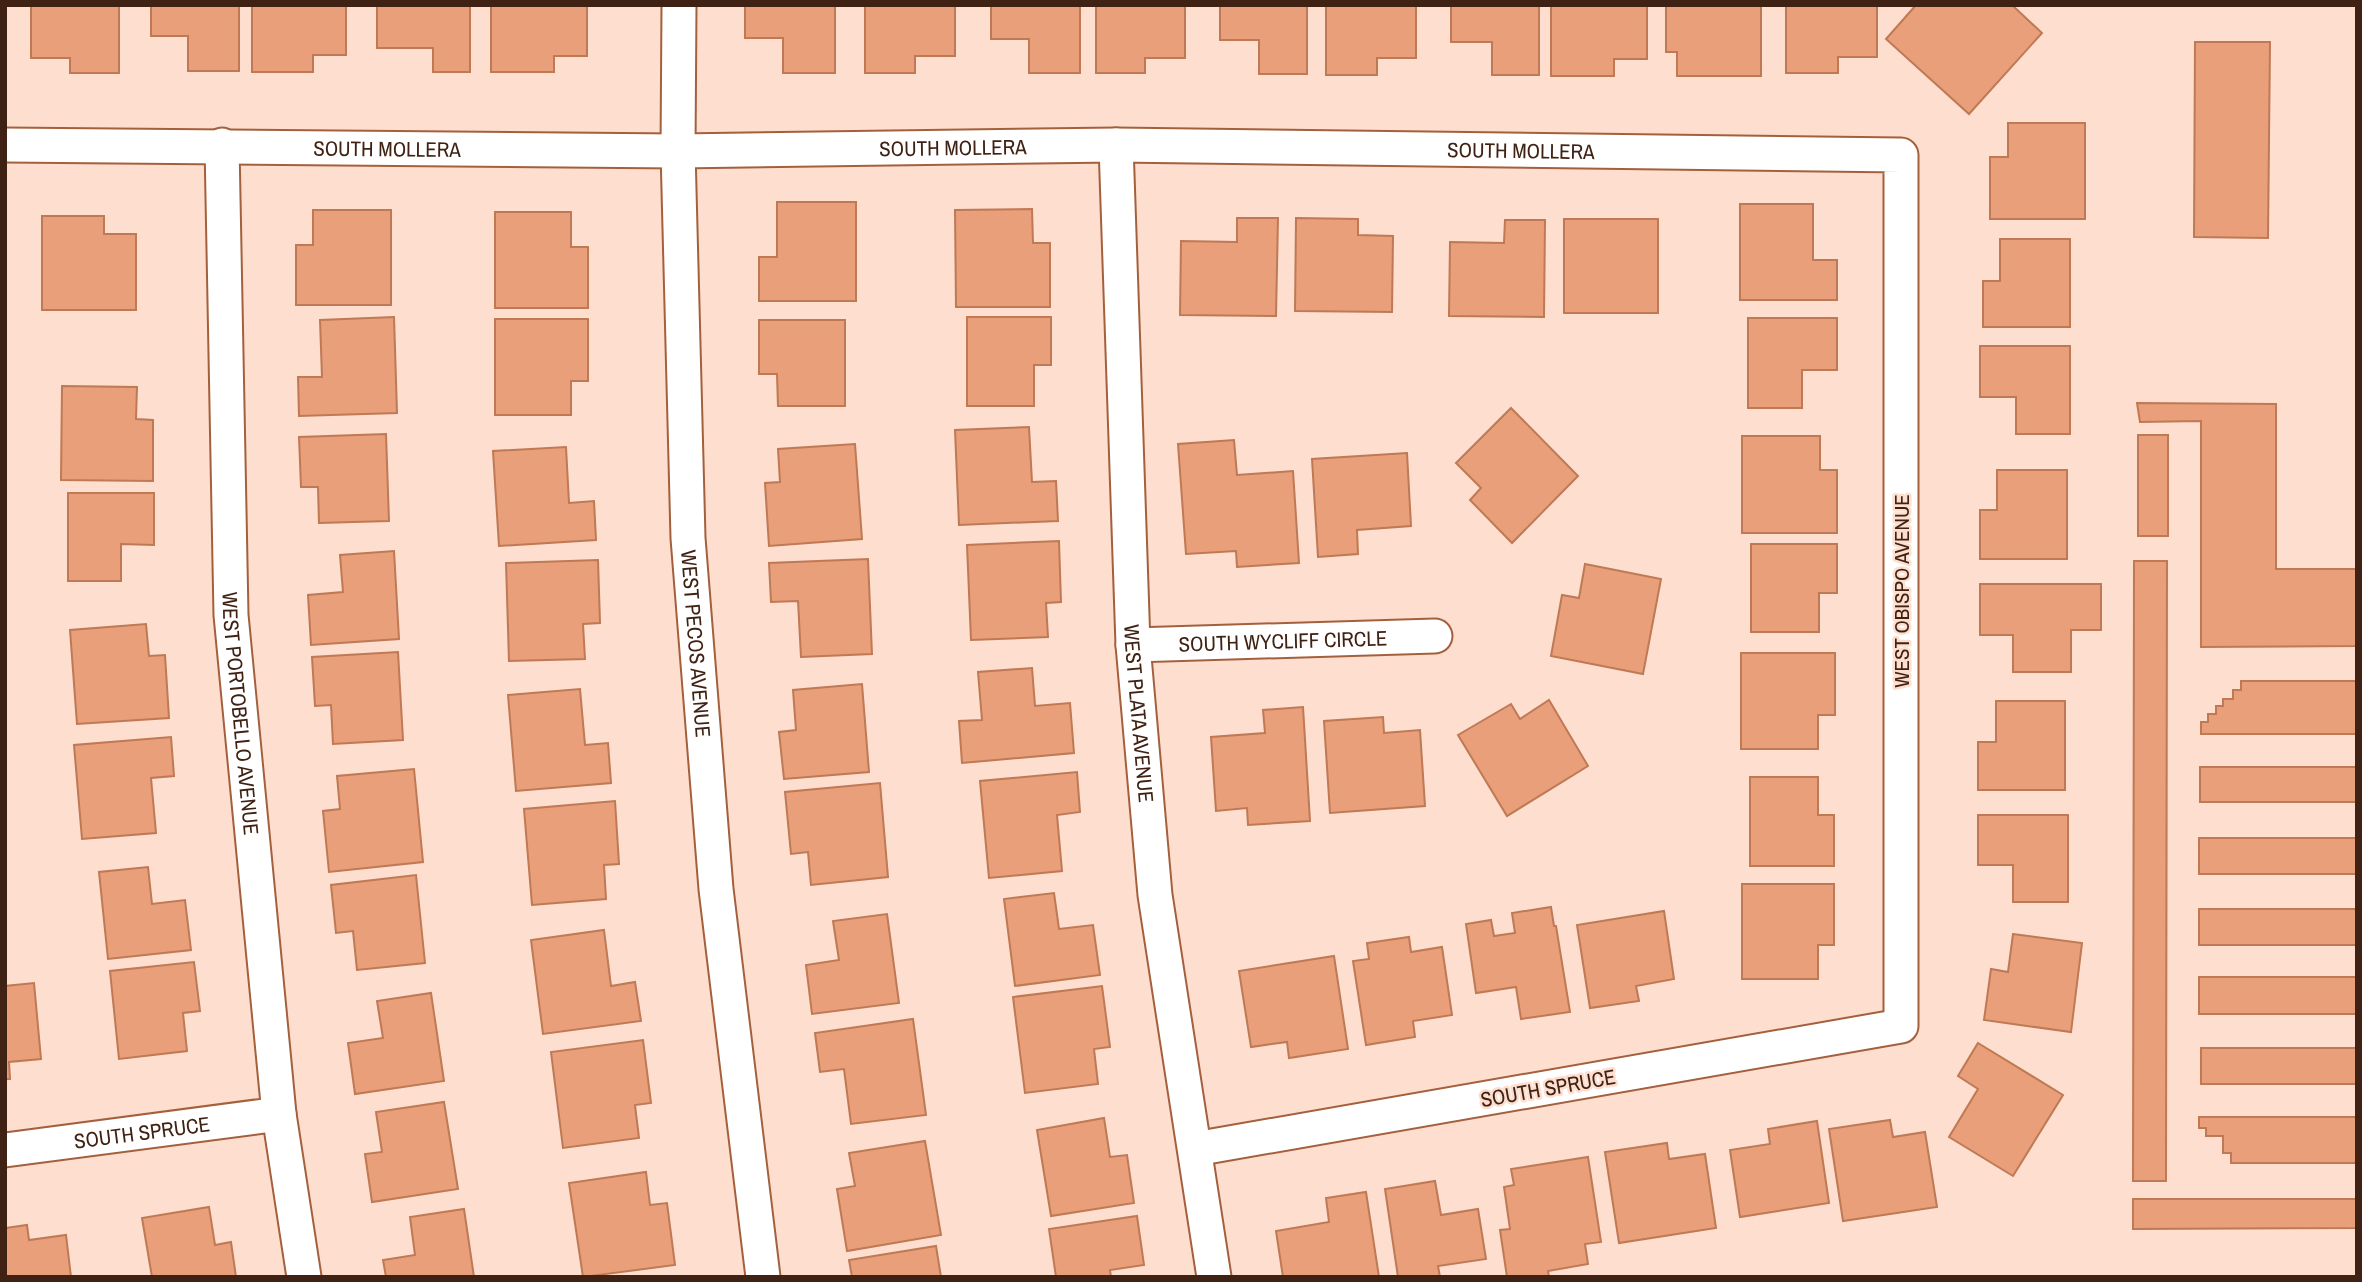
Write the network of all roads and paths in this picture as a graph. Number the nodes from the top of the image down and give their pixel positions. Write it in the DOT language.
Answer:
graph roads {
  1 [pos="679,5"];
  2 [pos="5,145"];
  3 [pos="222,145"];
  4 [pos="1116,145"];
  5 [pos="678,150"];
  6 [pos="1901,155"];
  7 [pos="1434,636"];
  8 [pos="1133,645"];
  9 [pos="1901,1026"];
  10 [pos="279,1114"];
  11 [pos="1195,1149"];
  12 [pos="5,1150"];
  13 [pos="304,1277"];
  14 [pos="763,1277"];
  15 [pos="1214,1277"];
  1 -- 5 [label="street, WEST PECOS AVENUE"];
  2 -- 3 [label="street, SOUTH MOLLERA"];
  3 -- 5 [label="street, SOUTH MOLLERA"];
  3 -- 10 [label="street, WEST PORTOBELLO AVENUE"];
  4 -- 5 [label="street, SOUTH MOLLERA"];
  4 -- 6 [label="street, SOUTH MOLLERA"];
  4 -- 8 [label="street, WEST PLATA AVENUE"];
  5 -- 14 [label="street, WEST PECOS AVENUE"];
  6 -- 9 [label="street, WEST OBISPO AVENUE"];
  7 -- 8 [label="street, SOUTH WYCLIFF CIRCLE"];
  8 -- 11 [label="street, WEST PLATA AVENUE"];
  9 -- 11 [label="street, SOUTH SPRUCE"];
  10 -- 12 [label="street, SOUTH SPRUCE"];
  10 -- 13 [label="street, WEST PORTOBELLO AVENUE"];
  11 -- 15 [label="street, WEST PLATA AVENUE"];
}
